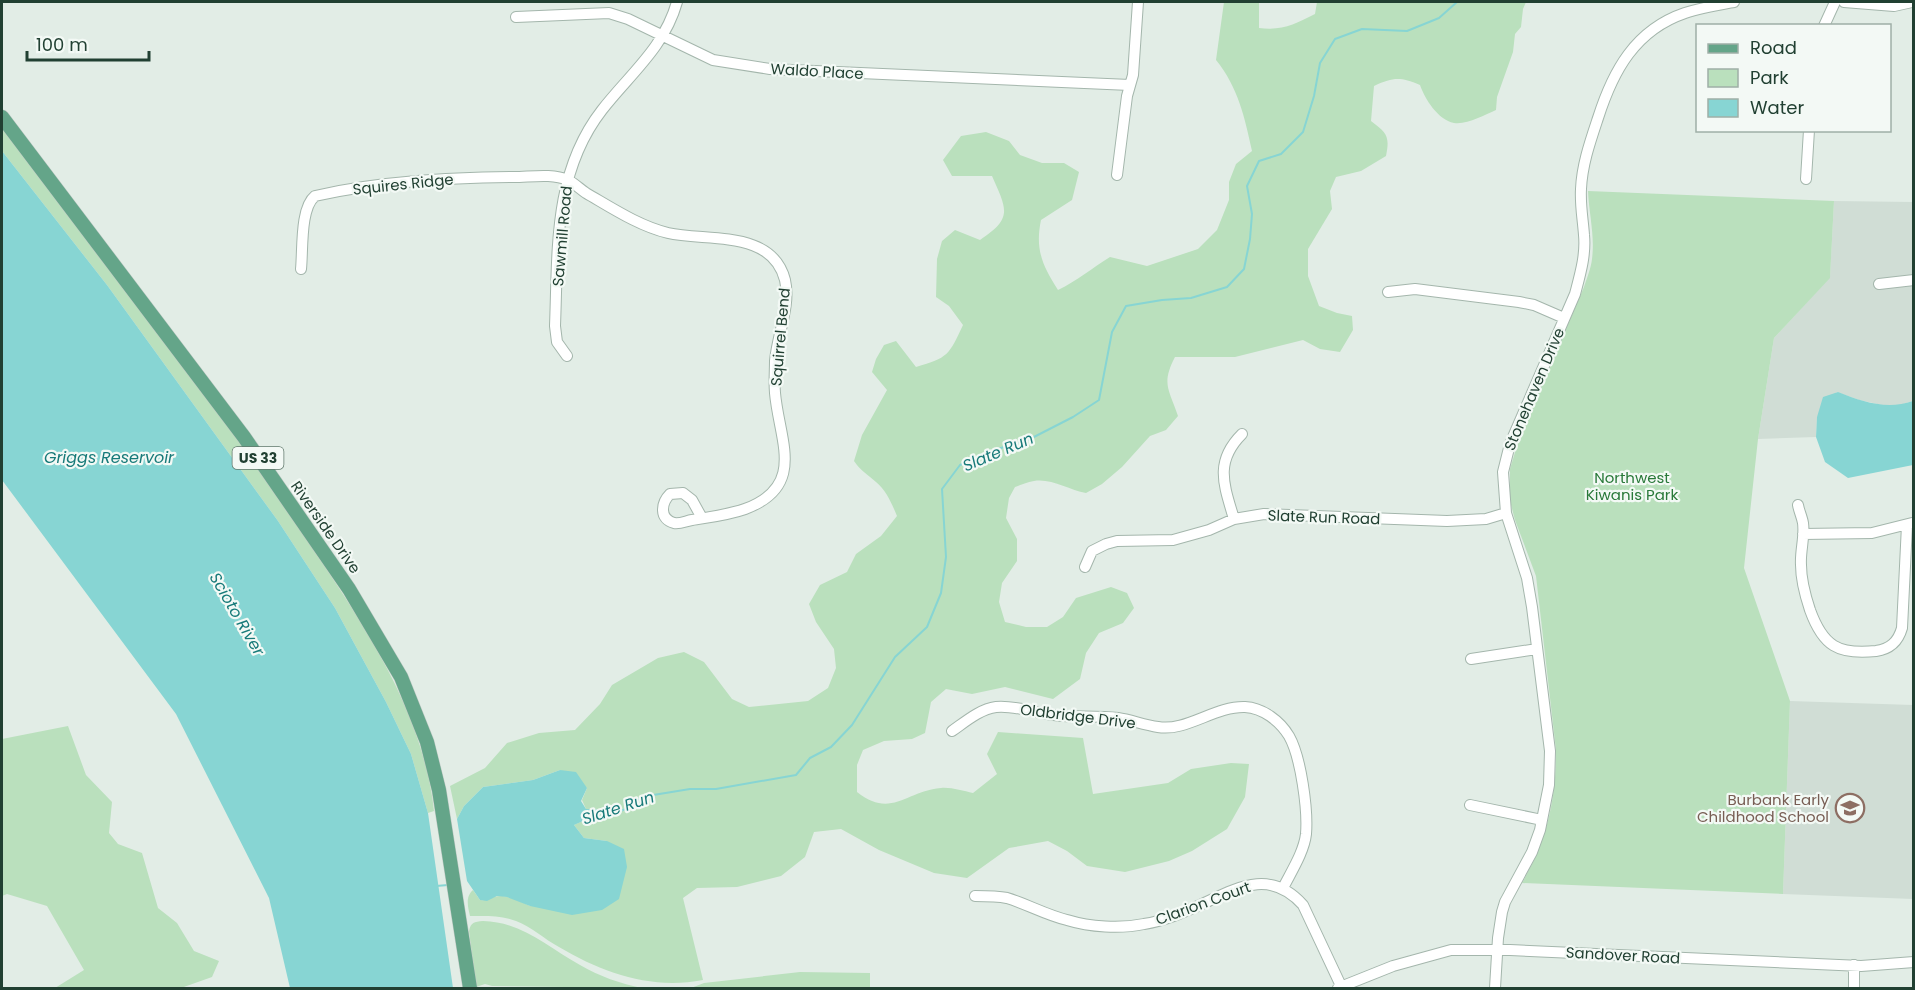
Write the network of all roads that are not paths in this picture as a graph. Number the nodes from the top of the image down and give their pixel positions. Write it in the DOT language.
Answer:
graph roads {
  1 [pos="677,2"];
  2 [pos="1137,2"];
  3 [pos="1734,2"];
  4 [pos="1835,2"];
  5 [pos="1844,2"];
  6 [pos="1912,2"];
  7 [pos="516,17"];
  8 [pos="1825,24"];
  9 [pos="662,36"];
  10 [pos="1130,85"];
  11 [pos="2,117"];
  12 [pos="1809,132"];
  13 [pos="1116,175"];
  14 [pos="1806,179"];
  15 [pos="567,180"];
  16 [pos="301,269"];
  17 [pos="1914,280"];
  18 [pos="1879,284"];
  19 [pos="1388,292"];
  20 [pos="1564,318"];
  21 [pos="567,356"];
  22 [pos="1242,434"];
  23 [pos="1798,506"];
  24 [pos="1506,513"];
  25 [pos="702,518"];
  26 [pos="1234,519"];
  27 [pos="1910,524"];
  28 [pos="1803,534"];
  29 [pos="1085,567"];
  30 [pos="1537,650"];
  31 [pos="1471,659"];
  32 [pos="952,731"];
  33 [pos="1470,805"];
  34 [pos="1542,820"];
  35 [pos="1283,888"];
  36 [pos="975,896"];
  37 [pos="1498,950"];
  38 [pos="1914,962"];
  39 [pos="1854,965"];
  40 [pos="470,988"];
  41 [pos="1341,988"];
  42 [pos="1495,988"];
  43 [pos="1854,988"];
  1 -- 9 [label="street, Sawmill Road"];
  2 -- 10 [label="street"];
  3 -- 20 [label="street, Stonehaven Drive"];
  4 -- 8 [label="street"];
  5 -- 6 [label="street"];
  7 -- 9 [label="street, Waldo Place"];
  9 -- 10 [label="street, Waldo Place"];
  9 -- 15 [label="street, Sawmill Road"];
  10 -- 13 [label="street"];
  11 -- 40 [label="main road, Riverside Drive / US 33"];
  12 -- 14 [label="street"];
  15 -- 16 [label="street, Squires Ridge"];
  15 -- 21 [label="street, Sawmill Road"];
  15 -- 25 [label="street, Squirrel Bend"];
  17 -- 18 [label="street"];
  19 -- 20 [label="street"];
  20 -- 24 [label="street, Stonehaven Drive"];
  22 -- 26 [label="street"];
  23 -- 28 [label="street"];
  24 -- 26 [label="street, Slate Run Road"];
  24 -- 30 [label="street, Stonehaven Drive"];
  26 -- 29 [label="street, Slate Run Road"];
  27 -- 28 [label="street"];
  27 -- 28 [label="street"];
  30 -- 31 [label="street"];
  30 -- 34 [label="street, Stonehaven Drive"];
  32 -- 35 [label="street, Oldbridge Drive"];
  33 -- 34 [label="street"];
  34 -- 37 [label="street, Stonehaven Drive"];
  35 -- 36 [label="street, Clarion Court"];
  35 -- 41 [label="street"];
  37 -- 39 [label="street, Sandover Road"];
  37 -- 41 [label="street, Sandover Road"];
  37 -- 42 [label="street, Stonehaven Drive"];
  38 -- 39 [label="street, Sandover Road"];
  39 -- 43 [label="street"];
}
